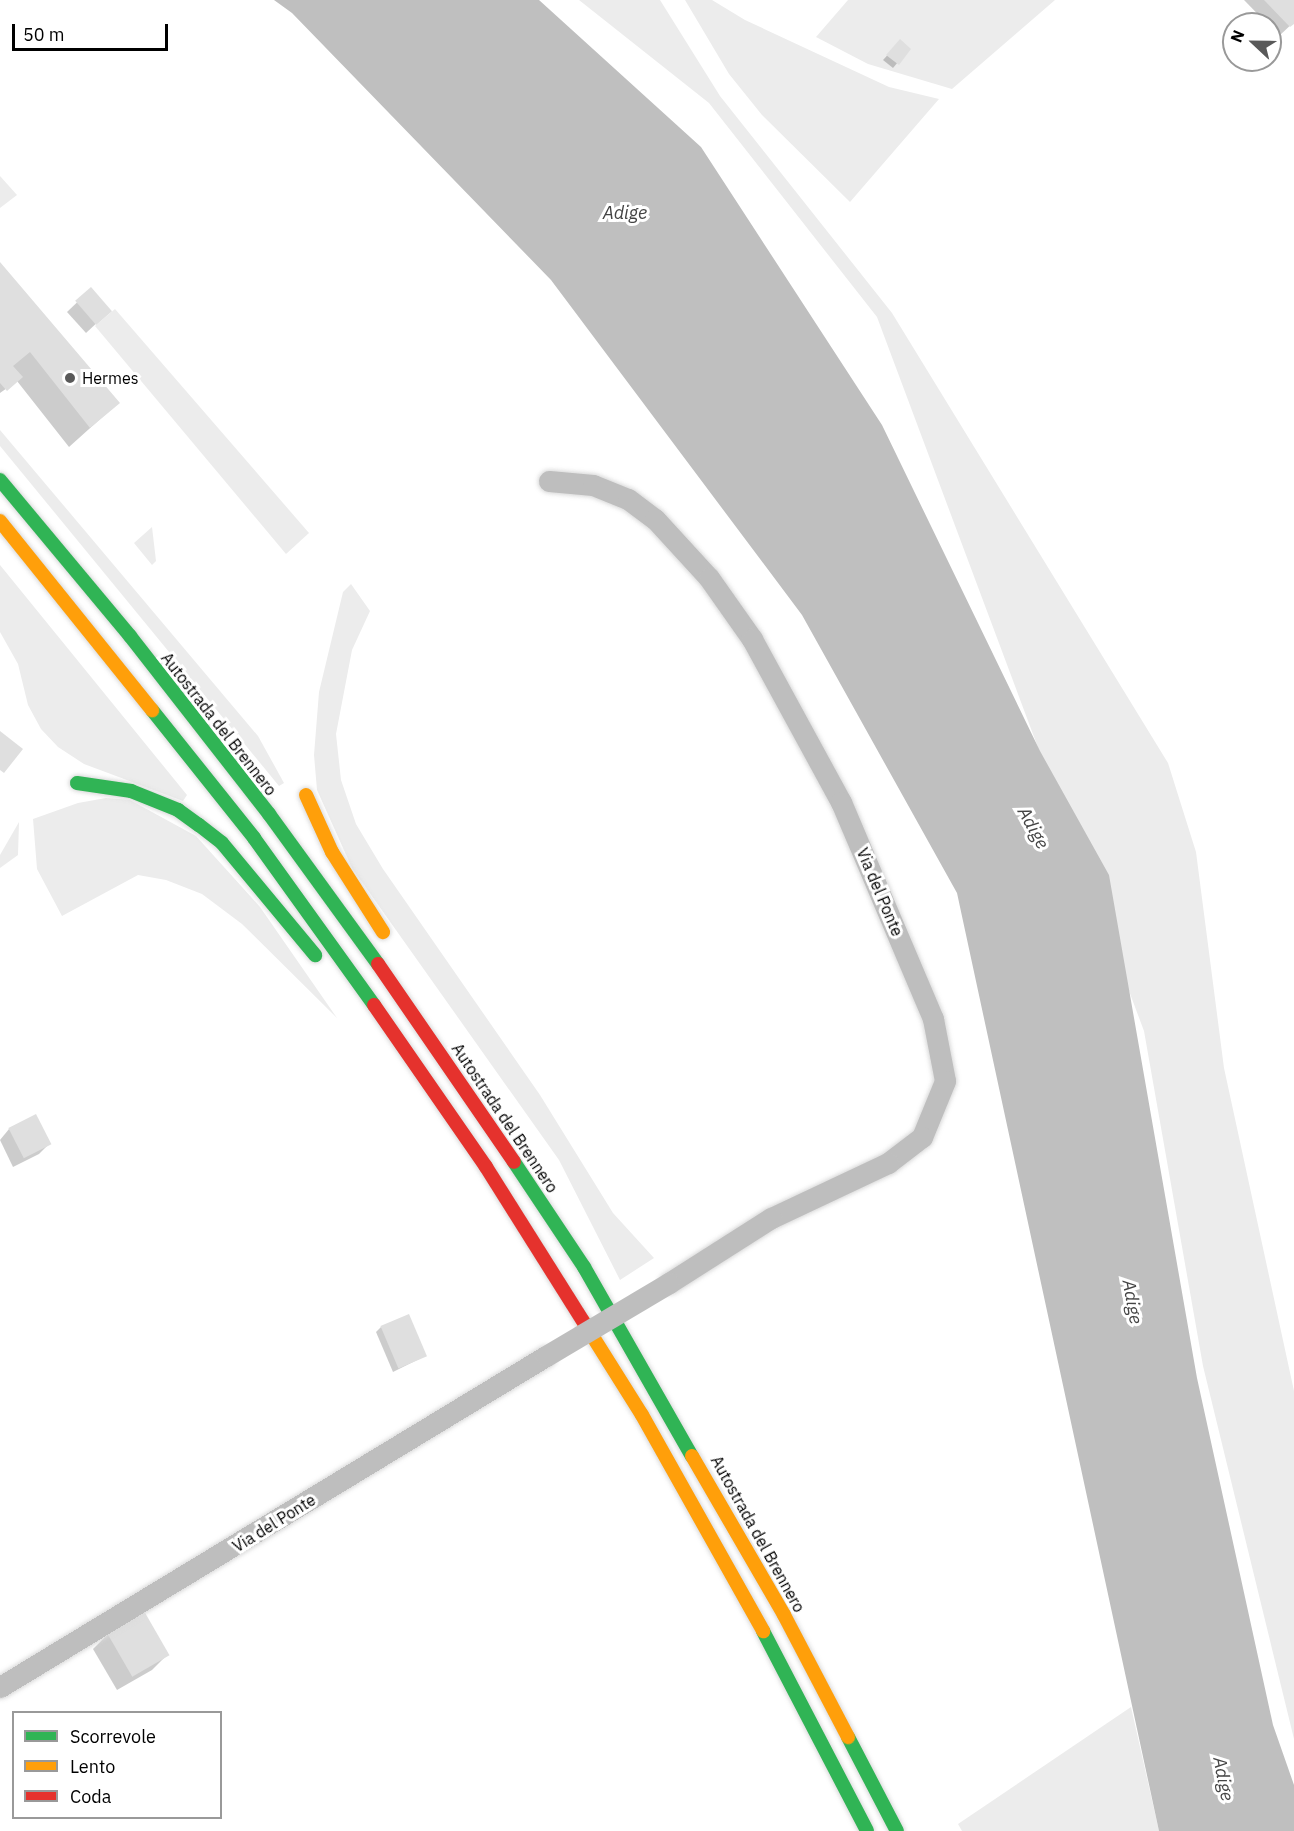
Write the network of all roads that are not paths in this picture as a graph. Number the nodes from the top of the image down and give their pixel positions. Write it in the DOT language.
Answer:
graph roads {
  1 [pos="0,480"];
  2 [pos="549,481"];
  3 [pos="0,521"];
  4 [pos="76,783"];
  5 [pos="306,795"];
  6 [pos="393,947"];
  7 [pos="420,996"];
  8 [pos="371,1001"];
  9 [pos="436,1044"];
  10 [pos="0,1687"];
  11 [pos="867,1831"];
  12 [pos="897,1831"];
  1 -- 9 [label="highway, Autostrada del Brennero"];
  2 -- 10 [label="street, Via del Ponte, bridge"];
  3 -- 8 [label="highway"];
  4 -- 8 [label="highway"];
  5 -- 6 [label="highway"];
  7 -- 9 [label="highway"];
  8 -- 11 [label="highway"];
  9 -- 12 [label="highway, Autostrada del Brennero"];
}
